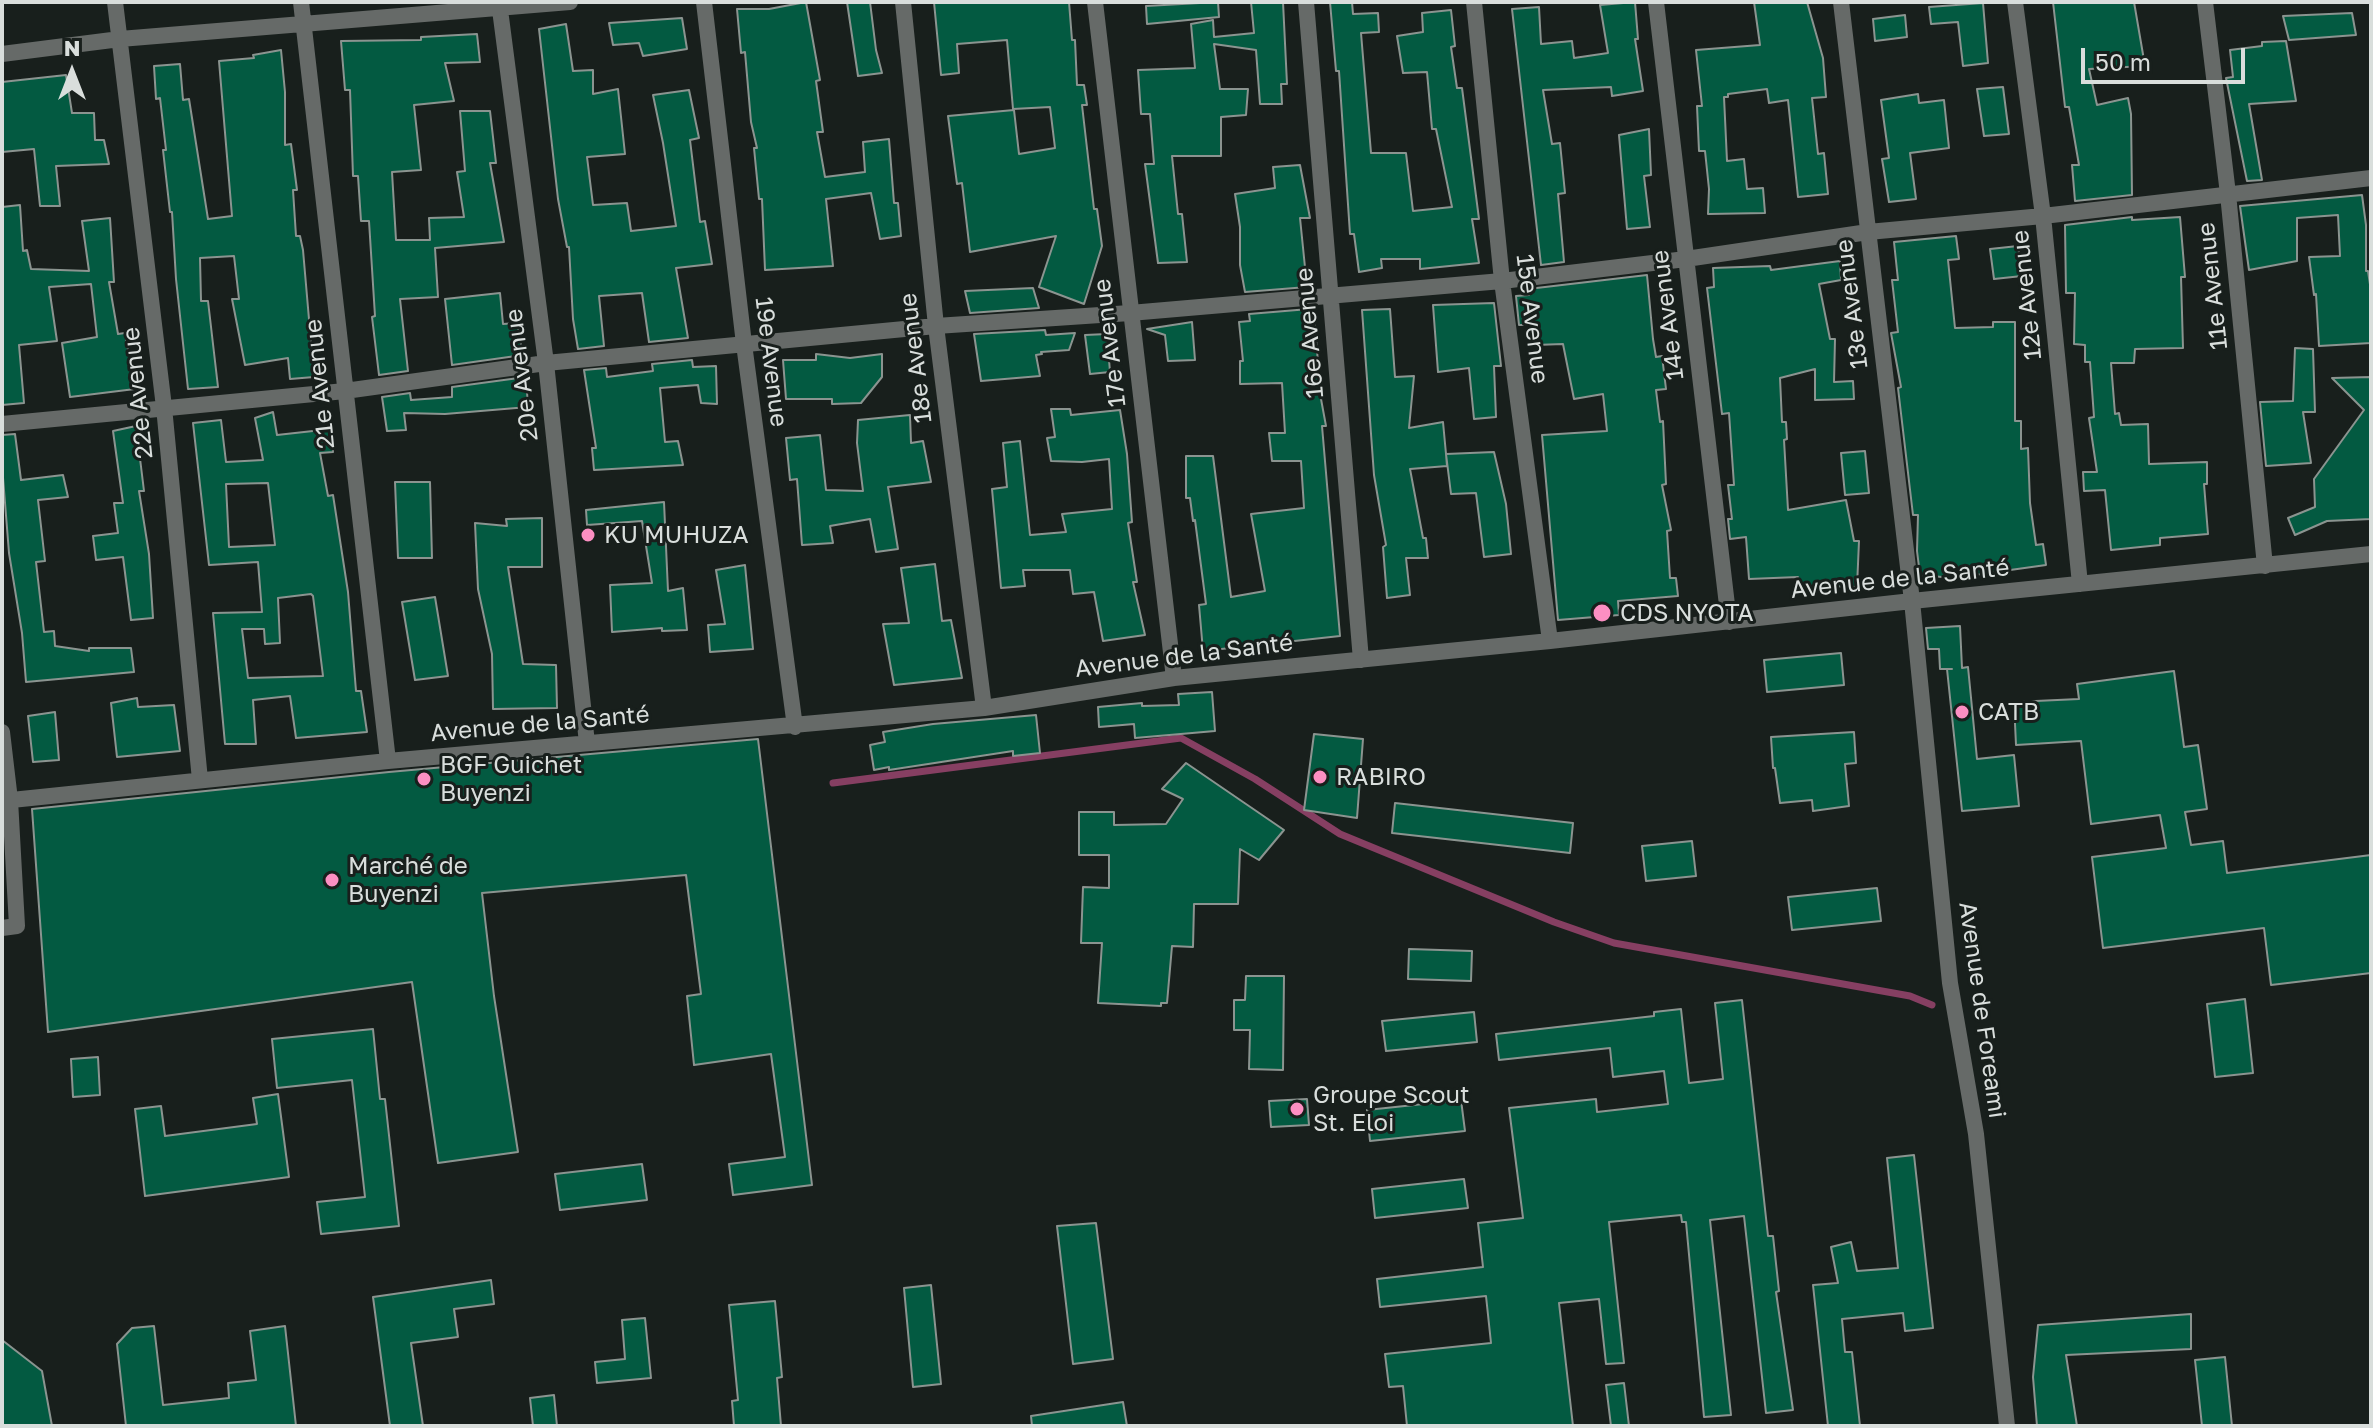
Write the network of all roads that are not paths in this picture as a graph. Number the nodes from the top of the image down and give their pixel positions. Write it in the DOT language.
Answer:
graph roads {
  1 [pos="115,2"];
  2 [pos="301,2"];
  3 [pos="570,2"];
  4 [pos="704,2"];
  5 [pos="903,2"];
  6 [pos="1095,2"];
  7 [pos="1306,2"];
  8 [pos="1474,2"];
  9 [pos="1656,2"];
  10 [pos="1841,2"];
  11 [pos="2015,2"];
  12 [pos="2205,2"];
  13 [pos="500,5"];
  14 [pos="304,26"];
  15 [pos="120,39"];
  16 [pos="2,54"];
  17 [pos="2371,178"];
  18 [pos="2228,194"];
  19 [pos="2043,216"];
  20 [pos="1868,232"];
  21 [pos="1686,259"];
  22 [pos="1502,281"];
  23 [pos="1331,296"];
  24 [pos="1130,313"];
  25 [pos="936,326"];
  26 [pos="744,344"];
  27 [pos="546,363"];
  28 [pos="345,391"];
  29 [pos="164,407"];
  30 [pos="2,424"];
  31 [pos="2371,554"];
  32 [pos="2265,566"];
  33 [pos="2080,584"];
  34 [pos="1912,601"];
  35 [pos="1729,622"];
  36 [pos="1550,641"];
  37 [pos="1361,660"];
  38 [pos="1174,678"];
  39 [pos="984,708"];
  40 [pos="795,727"];
  41 [pos="2,732"];
  42 [pos="587,743"];
  43 [pos="388,761"];
  44 [pos="200,780"];
  45 [pos="6,800"];
  46 [pos="10,927"];
  47 [pos="2007,1426"];
  1 -- 15 [label="street, 22e Avenue"];
  2 -- 14 [label="street, 21e Avenue"];
  3 -- 13 [label="street"];
  4 -- 26 [label="street, 19e Avenue"];
  5 -- 25 [label="street, 18e Avenue"];
  6 -- 24 [label="street, 17e Avenue"];
  7 -- 23 [label="street, 16e Avenue"];
  8 -- 22 [label="street, 15e Avenue"];
  9 -- 21 [label="street, 14e Avenue"];
  10 -- 20 [label="street, 13e Avenue"];
  11 -- 19 [label="street, 12e Avenue"];
  12 -- 18 [label="street, 11e Avenue"];
  13 -- 14 [label="street"];
  13 -- 27 [label="street, 20e Avenue"];
  14 -- 15 [label="street"];
  14 -- 28 [label="street, 21e Avenue"];
  15 -- 16 [label="street"];
  15 -- 29 [label="street, 22e Avenue"];
  17 -- 18 [label="street"];
  18 -- 19 [label="street"];
  18 -- 32 [label="street, 11e Avenue"];
  19 -- 20 [label="street"];
  19 -- 33 [label="street, 12e Avenue"];
  20 -- 21 [label="street"];
  20 -- 34 [label="street, 13e Avenue"];
  21 -- 22 [label="street"];
  21 -- 35 [label="street, 14e Avenue"];
  22 -- 23 [label="street"];
  22 -- 36 [label="street, 15e Avenue"];
  23 -- 24 [label="street"];
  23 -- 37 [label="street, 16e Avenue"];
  24 -- 25 [label="street"];
  24 -- 38 [label="street, 17e Avenue"];
  25 -- 26 [label="street"];
  25 -- 39 [label="street, 18e Avenue"];
  26 -- 27 [label="street"];
  26 -- 40 [label="street, 19e Avenue"];
  27 -- 28 [label="street"];
  27 -- 42 [label="street, 20e Avenue"];
  28 -- 29 [label="street"];
  28 -- 43 [label="street, 21e Avenue"];
  29 -- 30 [label="street"];
  29 -- 44 [label="street, 22e Avenue"];
  31 -- 32 [label="street, Avenue de la Santé"];
  32 -- 33 [label="street, Avenue de la Santé"];
  33 -- 34 [label="street, Avenue de la Santé"];
  34 -- 35 [label="street, Avenue de la Santé"];
  34 -- 47 [label="street, Avenue de Foreami"];
  35 -- 36 [label="street, Avenue de la Santé"];
  36 -- 37 [label="street, Avenue de la Santé"];
  37 -- 38 [label="street, Avenue de la Santé"];
  38 -- 39 [label="street, Avenue de la Santé"];
  39 -- 40 [label="street, Avenue de la Santé"];
  40 -- 42 [label="street, Avenue de la Santé"];
  41 -- 45 [label="street"];
  42 -- 43 [label="street, Avenue de la Santé"];
  43 -- 44 [label="street, Avenue de la Santé"];
  44 -- 45 [label="street, Avenue de la Santé"];
  45 -- 46 [label="street"];
}
